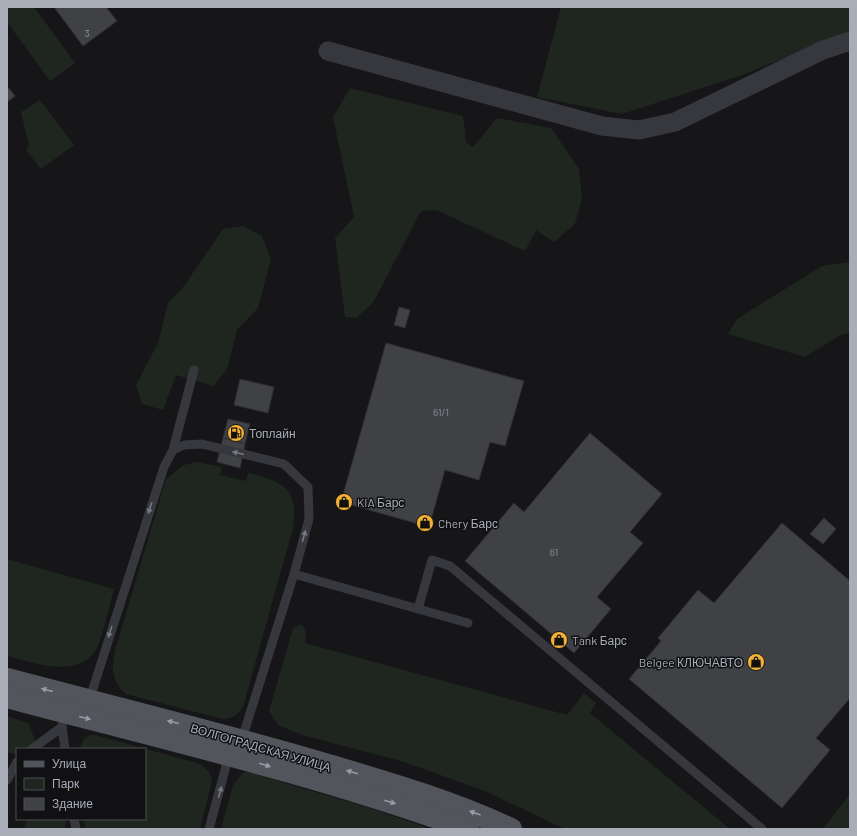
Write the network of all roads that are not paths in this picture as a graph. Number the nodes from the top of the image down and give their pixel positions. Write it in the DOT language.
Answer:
graph roads {
  1 [pos="850,41"];
  2 [pos="328,51"];
  3 [pos="194,370"];
  4 [pos="173,450"];
  5 [pos="294,574"];
  6 [pos="418,609"];
  7 [pos="468,623"];
  8 [pos="7,679"];
  9 [pos="7,697"];
  10 [pos="88,700"];
  11 [pos="64,712"];
  12 [pos="33,748"];
  13 [pos="65,748"];
  14 [pos="236,750"];
  15 [pos="16,764"];
  16 [pos="7,780"];
  17 [pos="210,829"];
  18 [pos="468,829"];
  19 [pos="511,829"];
  20 [pos="762,829"];
  1 -- 2 [label="street"];
  3 -- 4 [label="lane"];
  5 -- 4 [label="lane, one-way"];
  4 -- 10 [label="lane, one-way"];
  5 -- 6 [label="lane"];
  5 -- 14 [label="lane"];
  6 -- 7 [label="lane"];
  6 -- 20 [label="lane"];
  11 -- 8 [label="main road, ВОЛГОГРАДСКАЯ УЛИЦА, one-way"];
  9 -- 11 [label="main road, ВОЛГОГРАДСКАЯ УЛИЦА"];
  10 -- 11 [label="main road, ВОЛГОГРАДСКАЯ УЛИЦА"];
  14 -- 10 [label="main road, ВОЛГОГРАДСКАЯ УЛИЦА, one-way"];
  11 -- 12 [label="lane"];
  11 -- 13 [label="lane"];
  11 -- 14 [label="main road, ВОЛГОГРАДСКАЯ УЛИЦА, one-way"];
  17 -- 14 [label="lane, one-way"];
  14 -- 18 [label="main road, ВОЛГОГРАДСКАЯ УЛИЦА, one-way"];
  19 -- 14 [label="main road, ВОЛГОГРАДСКАЯ УЛИЦА, one-way"];
  15 -- 16 [label="lane"];
}
